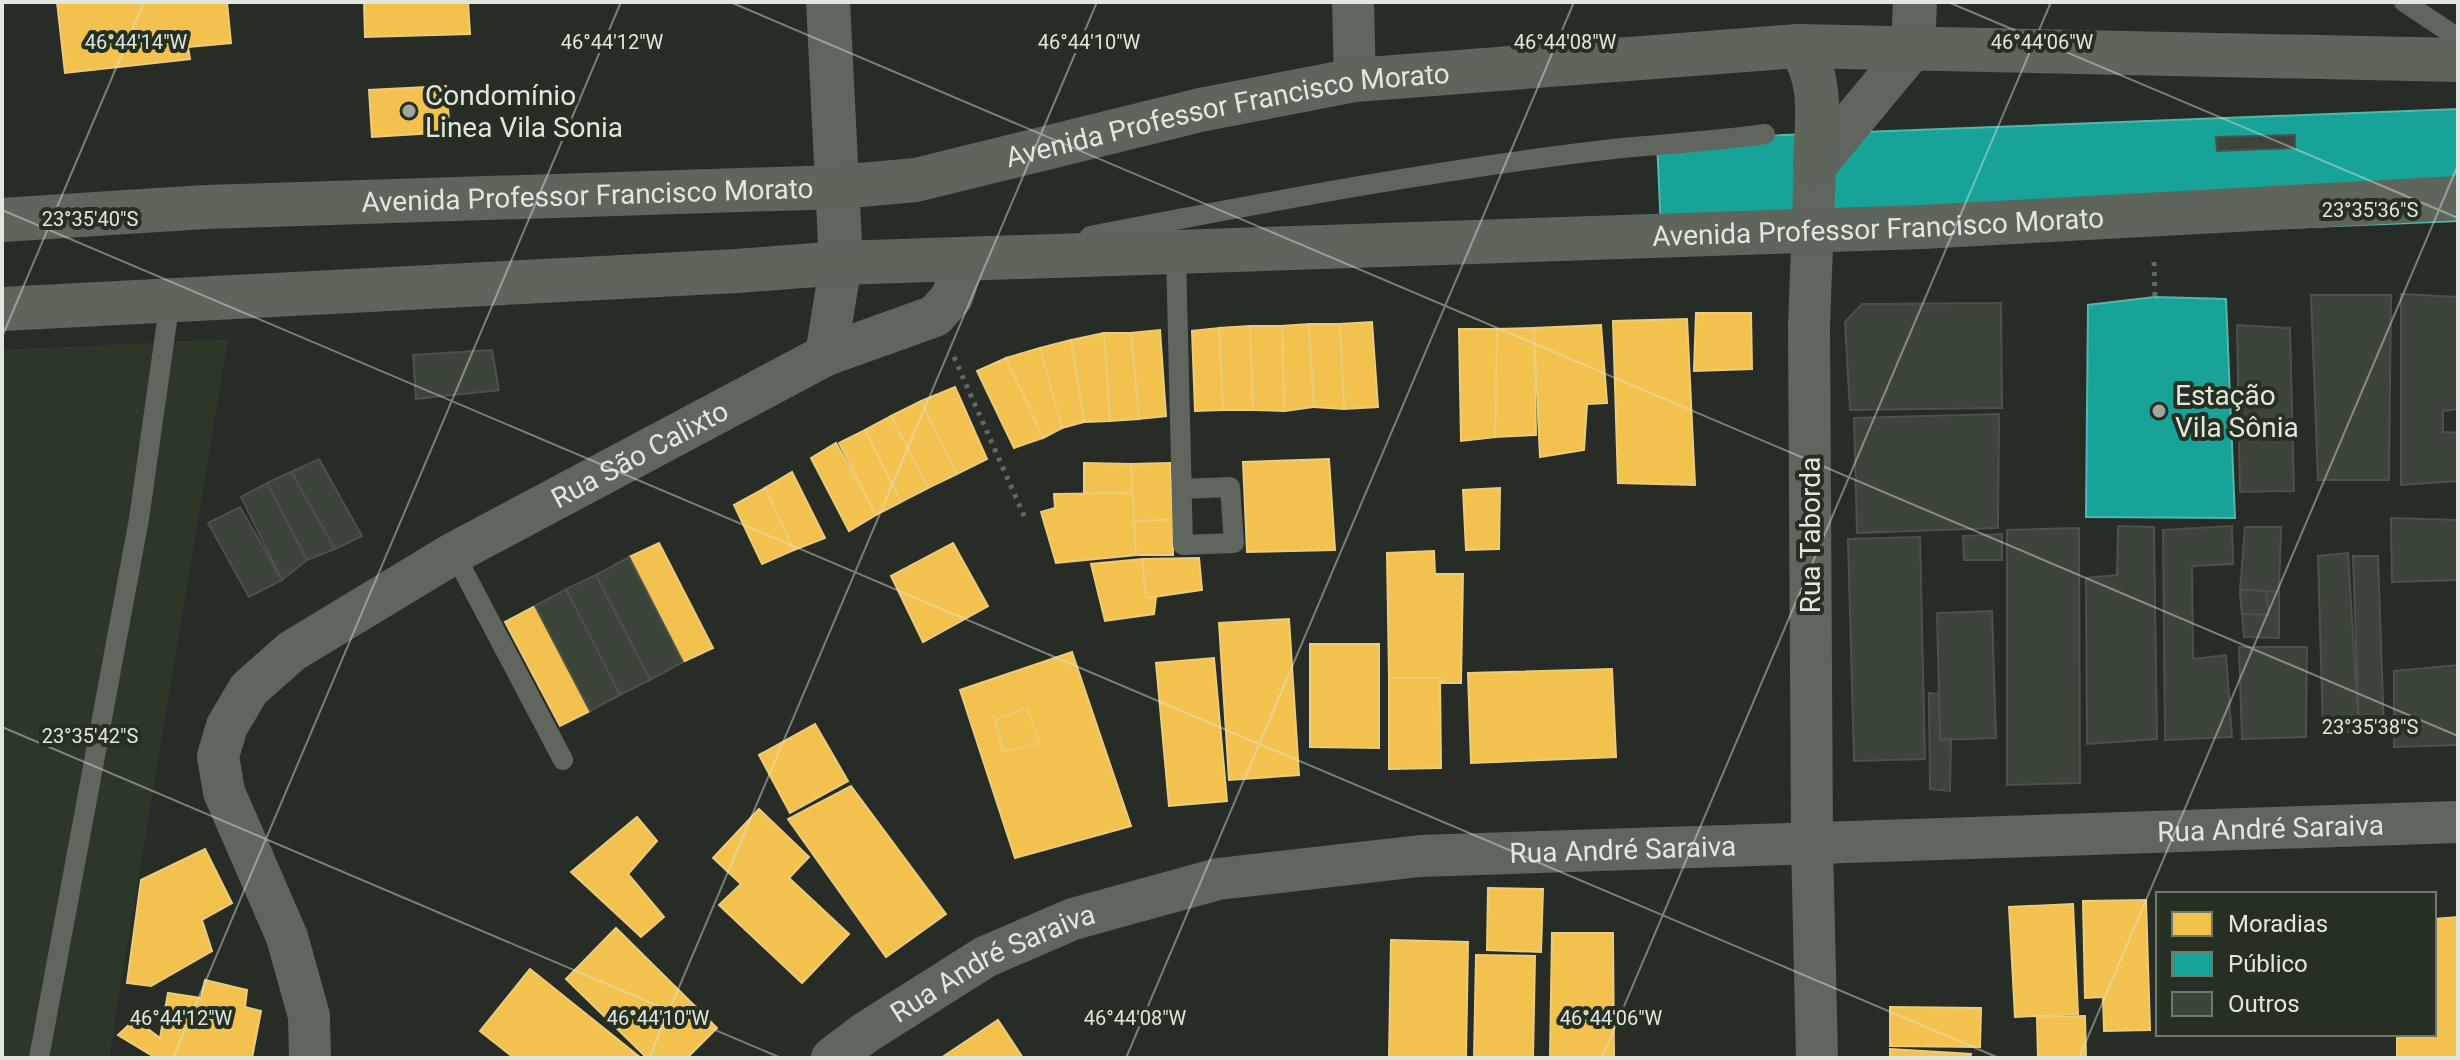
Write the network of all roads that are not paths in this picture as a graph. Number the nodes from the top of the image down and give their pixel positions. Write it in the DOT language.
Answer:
graph roads {
  1 [pos="828,2"];
  2 [pos="1353,2"];
  3 [pos="1915,2"];
  4 [pos="2404,2"];
  5 [pos="2458,38"];
  6 [pos="1798,46"];
  7 [pos="1913,48"];
  8 [pos="2458,60"];
  9 [pos="1355,80"];
  10 [pos="1765,134"];
  11 [pos="1815,166"];
  12 [pos="838,187"];
  13 [pos="2458,198"];
  14 [pos="2,220"];
  15 [pos="1813,231"];
  16 [pos="1176,254"];
  17 [pos="964,261"];
  18 [pos="841,263"];
  19 [pos="170,300"];
  20 [pos="2,309"];
  21 [pos="826,355"];
  22 [pos="1182,489"];
  23 [pos="454,553"];
  24 [pos="563,760"];
  25 [pos="2458,822"];
  26 [pos="1812,843"];
  27 [pos="39,1058"];
  28 [pos="310,1058"];
  29 [pos="832,1058"];
  30 [pos="1817,1058"];
  1 -- 12 [label="street"];
  2 -- 9 [label="street"];
  3 -- 7 [label="street"];
  4 -- 5 [label="lane"];
  6 -- 7 [label="highway, Avenida Professor Francisco Morato"];
  6 -- 9 [label="highway, Avenida Professor Francisco Morato"];
  6 -- 11 [label="highway"];
  7 -- 8 [label="highway, Avenida Professor Francisco Morato"];
  7 -- 11 [label="street"];
  9 -- 12 [label="highway, Avenida Professor Francisco Morato"];
  10 -- 17 [label="lane"];
  11 -- 15 [label="street, Rua Taborda"];
  12 -- 14 [label="highway, Avenida Professor Francisco Morato"];
  12 -- 18 [label="street"];
  13 -- 15 [label="highway, Avenida Professor Francisco Morato"];
  15 -- 16 [label="highway, Avenida Professor Francisco Morato"];
  15 -- 26 [label="street, Rua Taborda"];
  16 -- 17 [label="highway, Avenida Professor Francisco Morato"];
  16 -- 22 [label="lane"];
  17 -- 18 [label="highway, Avenida Professor Francisco Morato"];
  17 -- 21 [label="street, Rua São Calixto"];
  18 -- 19 [label="highway, Avenida Professor Francisco Morato"];
  18 -- 21 [label="street"];
  19 -- 20 [label="highway, Avenida Professor Francisco Morato"];
  19 -- 27 [label="lane"];
  21 -- 23 [label="street, Rua São Calixto"];
  23 -- 24 [label="lane"];
  23 -- 28 [label="street, Rua São Calixto"];
  25 -- 26 [label="street, Rua André Saraiva"];
  26 -- 29 [label="street, Rua André Saraiva"];
  26 -- 30 [label="street, Rua Taborda"];
}
